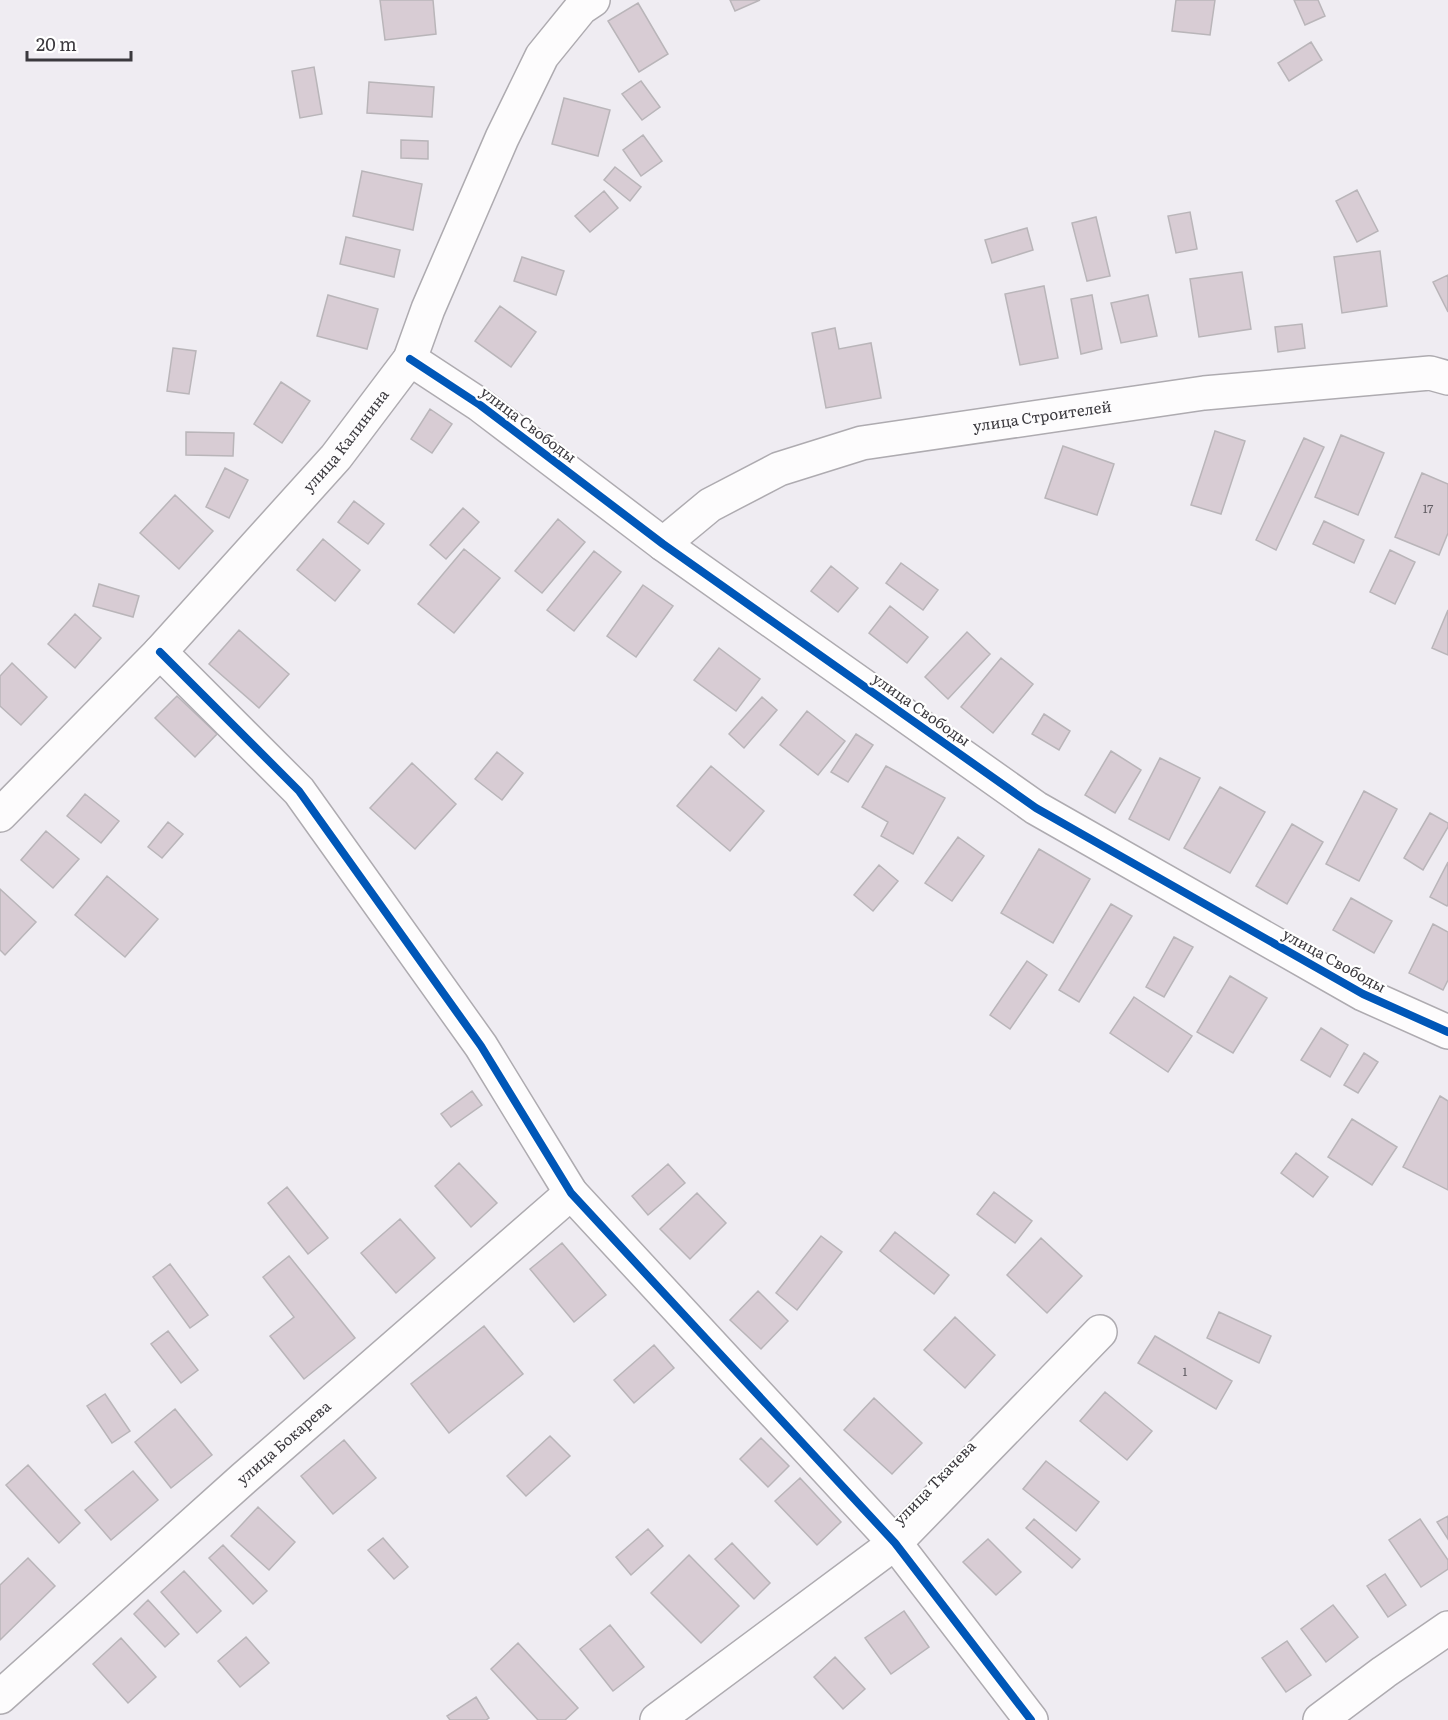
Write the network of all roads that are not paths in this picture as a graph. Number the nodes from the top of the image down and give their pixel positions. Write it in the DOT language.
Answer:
graph roads {
  1 [pos="593,0"];
  2 [pos="410,359"];
  3 [pos="1448,378"];
  4 [pos="663,544"];
  5 [pos="160,652"];
  6 [pos="0,815"];
  7 [pos="1448,1032"];
  8 [pos="571,1193"];
  9 [pos="1100,1332"];
  10 [pos="895,1543"];
  11 [pos="1448,1628"];
  12 [pos="0,1697"];
  13 [pos="657,1720"];
  14 [pos="1030,1720"];
  15 [pos="1320,1720"];
  1 -- 2 [label="street, улица Калинина"];
  2 -- 4 [label="street, улица Свободы"];
  2 -- 5 [label="street, улица Калинина"];
  3 -- 4 [label="street, улица Строителей"];
  4 -- 7 [label="street, улица Свободы"];
  5 -- 6 [label="street, улица Калинина"];
  5 -- 8 [label="street"];
  8 -- 10 [label="street"];
  8 -- 12 [label="street, улица Бокарева"];
  9 -- 10 [label="street, улица Ткачева"];
  10 -- 13 [label="street, улица Ткачева"];
  10 -- 14 [label="street"];
  11 -- 15 [label="street"];
}
